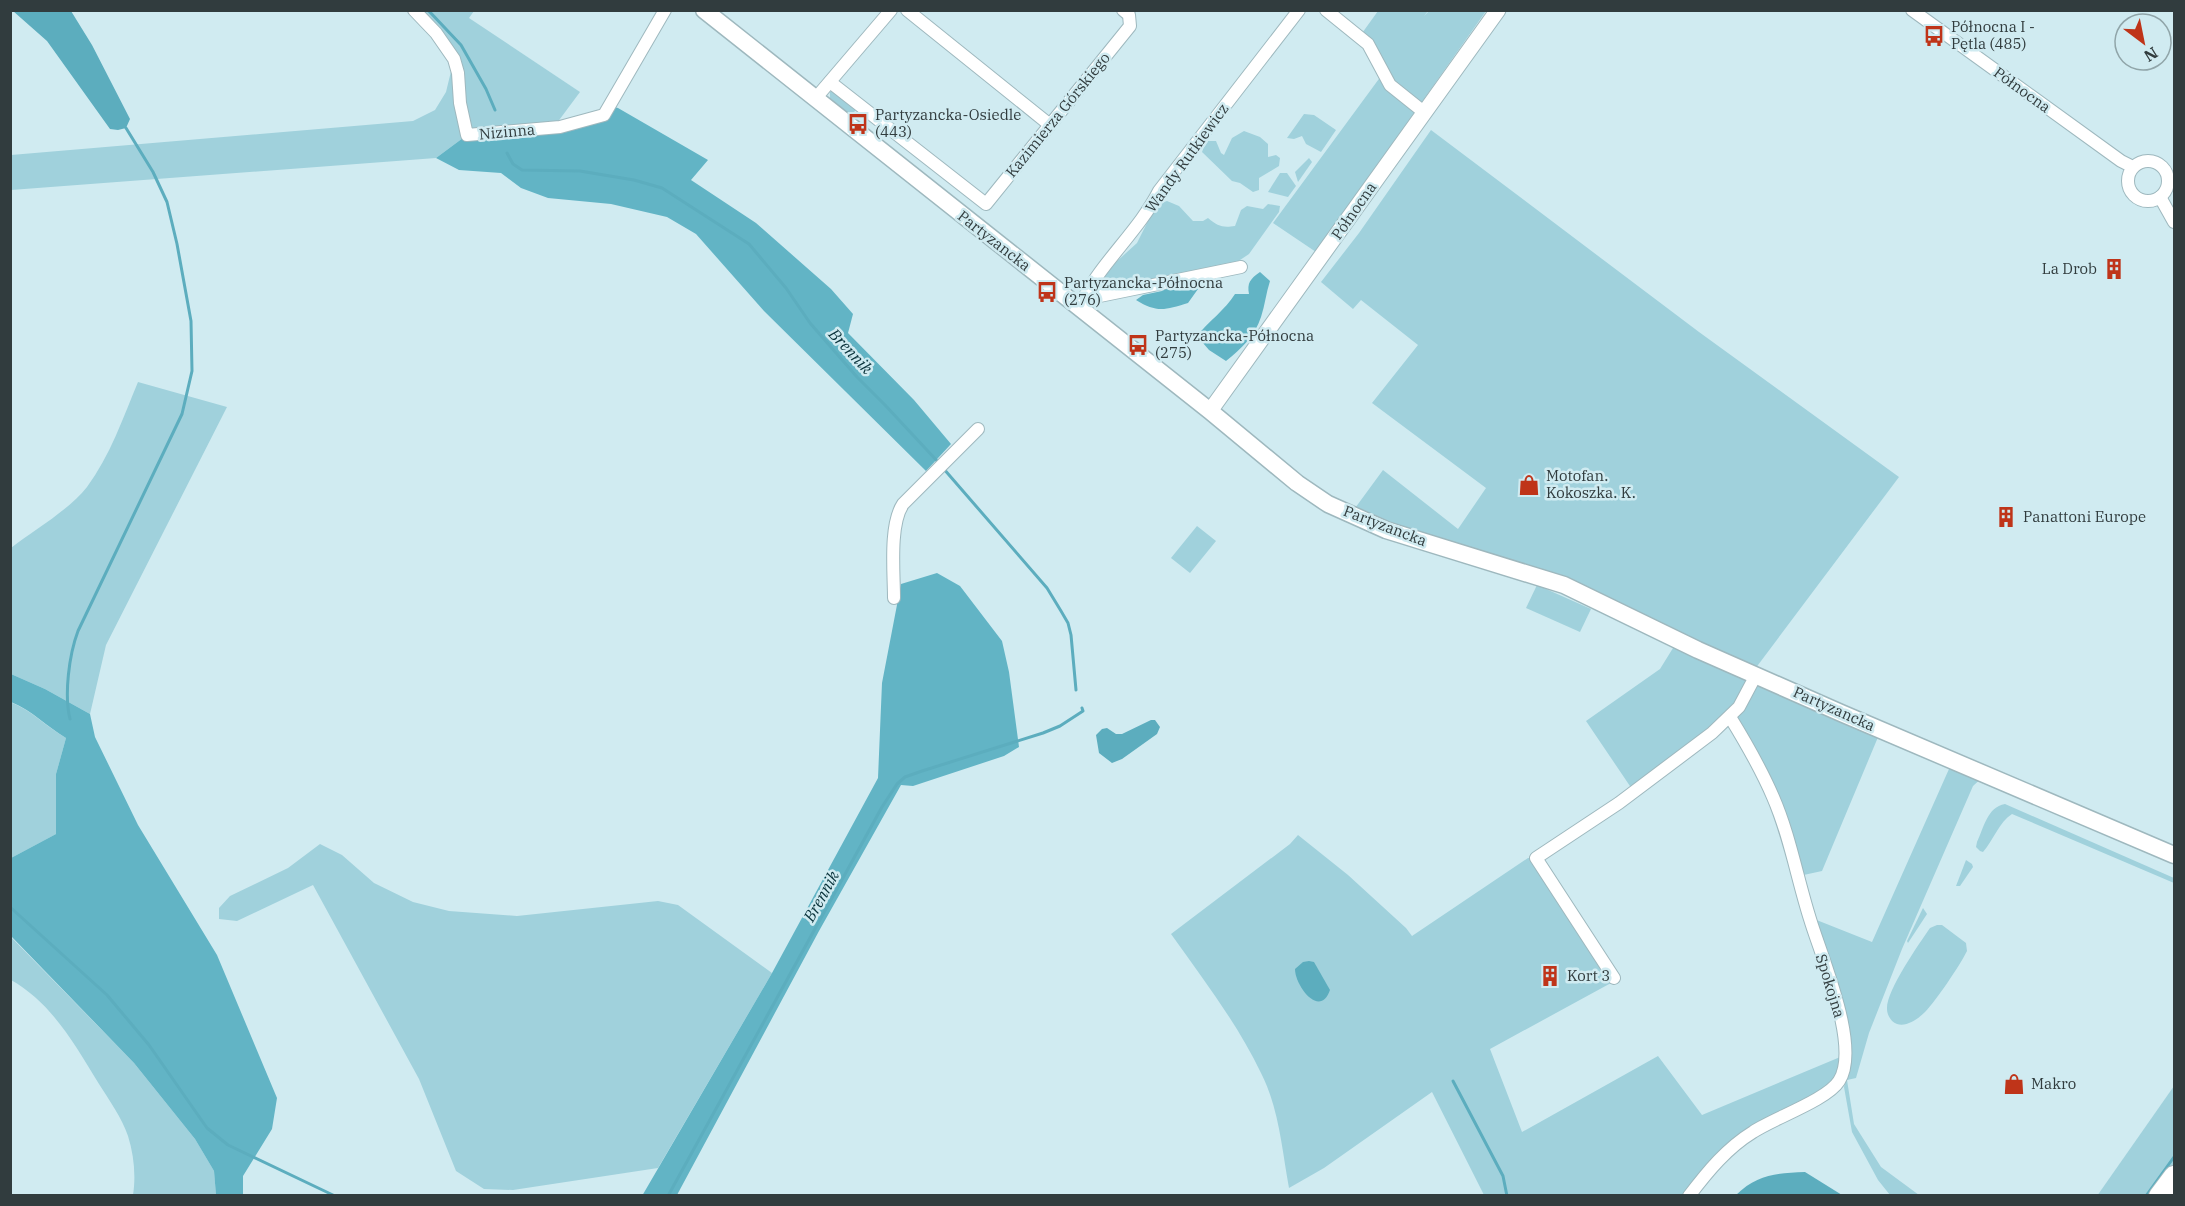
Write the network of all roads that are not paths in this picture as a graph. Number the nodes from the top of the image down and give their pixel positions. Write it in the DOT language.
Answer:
graph roads {
  1 [pos="414,10"];
  2 [pos="665,10"];
  3 [pos="704,10"];
  4 [pos="907,10"];
  5 [pos="1123,10"];
  6 [pos="1299,10"];
  7 [pos="1326,10"];
  8 [pos="1498,10"];
  9 [pos="1912,10"];
  10 [pos="886,12"];
  11 [pos="830,82"];
  12 [pos="815,99"];
  13 [pos="1425,113"];
  14 [pos="1050,125"];
  15 [pos="2133,167"];
  16 [pos="2160,198"];
  17 [pos="2175,222"];
  18 [pos="1241,267"];
  19 [pos="1081,303"];
  20 [pos="1210,411"];
  21 [pos="978,429"];
  22 [pos="894,598"];
  23 [pos="1756,675"];
  24 [pos="1730,717"];
  25 [pos="2175,855"];
  26 [pos="1614,978"];
  27 [pos="2175,1176"];
  28 [pos="1689,1196"];
  29 [pos="2160,1196"];
  1 -- 2 [label="street, Nizinna"];
  3 -- 12 [label="main road, Partyzancka"];
  4 -- 14 [label="street"];
  5 -- 14 [label="street, Kazimierza Górskiego"];
  6 -- 19 [label="street, Wandy Rutkiewicz"];
  7 -- 13 [label="street"];
  8 -- 13 [label="street, Północna"];
  9 -- 15 [label="street, Północna"];
  10 -- 11 [label="street"];
  11 -- 12 [label="street"];
  11 -- 14 [label="street, Kazimierza Górskiego"];
  12 -- 19 [label="main road, Partyzancka"];
  13 -- 20 [label="street, Północna"];
  15 -- 16 [label="street"];
  15 -- 16 [label="street"];
  16 -- 17 [label="street"];
  18 -- 19 [label="street"];
  19 -- 20 [label="main road, Partyzancka"];
  20 -- 23 [label="main road, Partyzancka"];
  21 -- 22 [label="street"];
  23 -- 24 [label="street"];
  23 -- 25 [label="main road, Partyzancka"];
  24 -- 26 [label="street"];
  24 -- 28 [label="street, Spokojna"];
  27 -- 29 [label="main road"];
}
